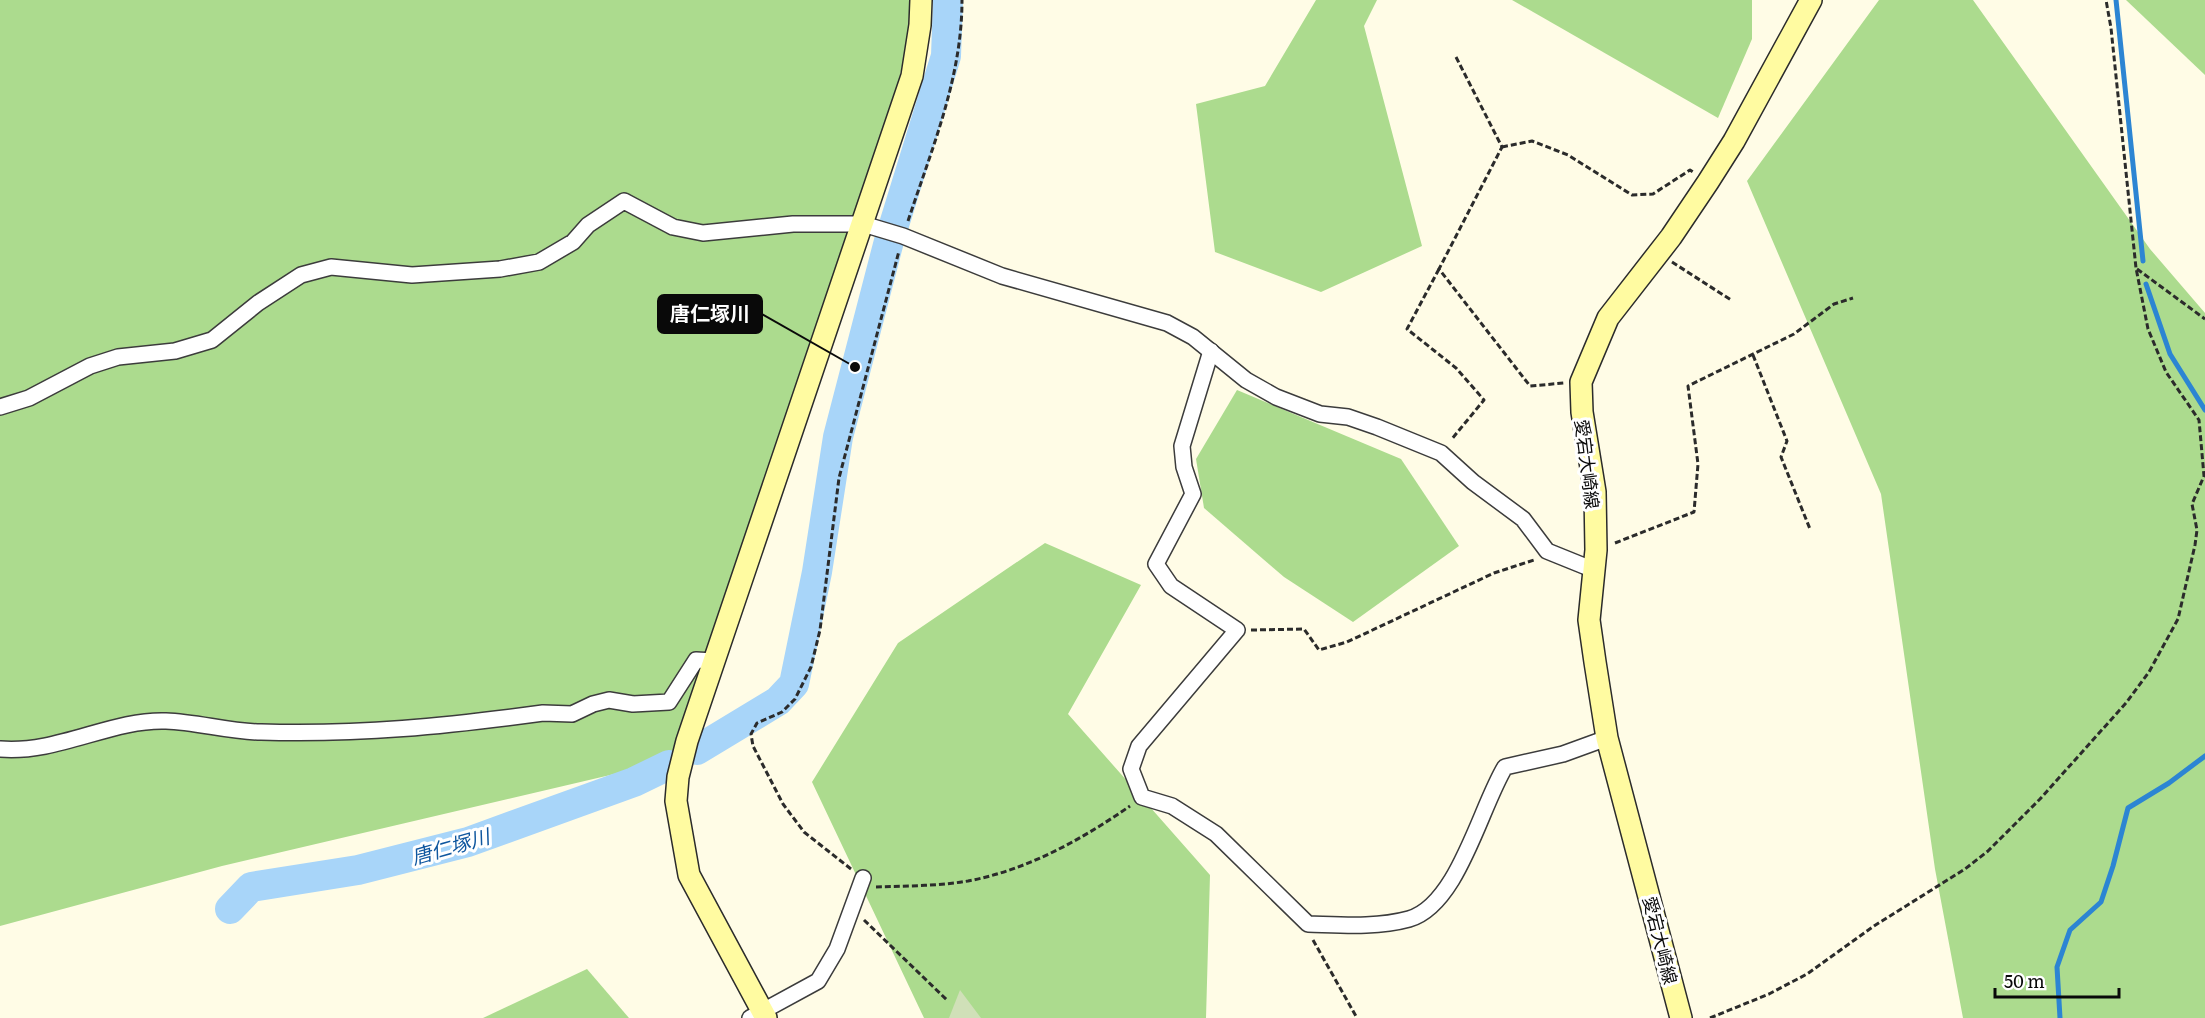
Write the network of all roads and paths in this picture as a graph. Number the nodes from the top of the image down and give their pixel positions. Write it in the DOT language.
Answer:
graph roads {
  1 [pos="921,0"];
  2 [pos="962,0"];
  3 [pos="1811,0"];
  4 [pos="2106,0"];
  5 [pos="1456,57"];
  6 [pos="1502,147"];
  7 [pos="1708,182"];
  8 [pos="863,224"];
  9 [pos="903,236"];
  10 [pos="1658,253"];
  11 [pos="2136,268"];
  12 [pos="1439,269"];
  13 [pos="1853,298"];
  14 [pos="1731,300"];
  15 [pos="2205,319"];
  16 [pos="1211,351"];
  17 [pos="1753,355"];
  18 [pos="1581,382"];
  19 [pos="0,407"];
  20 [pos="1441,453"];
  21 [pos="1810,529"];
  22 [pos="1547,551"];
  23 [pos="1595,560"];
  24 [pos="1237,630"];
  25 [pos="714,662"];
  26 [pos="1607,738"];
  27 [pos="0,749"];
  28 [pos="1142,797"];
  29 [pos="863,878"];
  30 [pos="852,908"];
  31 [pos="1308,924"];
  32 [pos="948,1001"];
  33 [pos="760,1016"];
  34 [pos="1357,1018"];
  35 [pos="1681,1018"];
  36 [pos="1710,1018"];
  1 -- 8 [label="street"];
  2 -- 9 [label="path"];
  3 -- 7 [label="street, 愛宕大崎線"];
  4 -- 11 [label="path"];
  5 -- 6 [label="path"];
  6 -- 7 [label="path"];
  6 -- 12 [label="path"];
  7 -- 10 [label="street, 愛宕大崎線"];
  8 -- 9 [label="street"];
  8 -- 19 [label="street"];
  8 -- 25 [label="street"];
  9 -- 16 [label="street"];
  9 -- 29 [label="path"];
  10 -- 14 [label="path"];
  10 -- 18 [label="street, 愛宕大崎線"];
  11 -- 15 [label="path"];
  11 -- 36 [label="path"];
  12 -- 18 [label="path"];
  12 -- 20 [label="path"];
  13 -- 17 [label="path"];
  16 -- 20 [label="street"];
  16 -- 24 [label="street"];
  17 -- 21 [label="path"];
  17 -- 23 [label="path"];
  18 -- 23 [label="street, 愛宕大崎線"];
  20 -- 22 [label="street"];
  22 -- 23 [label="street"];
  22 -- 24 [label="path"];
  23 -- 26 [label="street, 愛宕大崎線"];
  24 -- 28 [label="street"];
  25 -- 27 [label="street"];
  25 -- 33 [label="street"];
  26 -- 31 [label="street"];
  26 -- 35 [label="street, 愛宕大崎線"];
  28 -- 29 [label="path"];
  28 -- 31 [label="street"];
  29 -- 30 [label="street"];
  30 -- 32 [label="path"];
  30 -- 33 [label="street"];
  31 -- 34 [label="path"];
}
